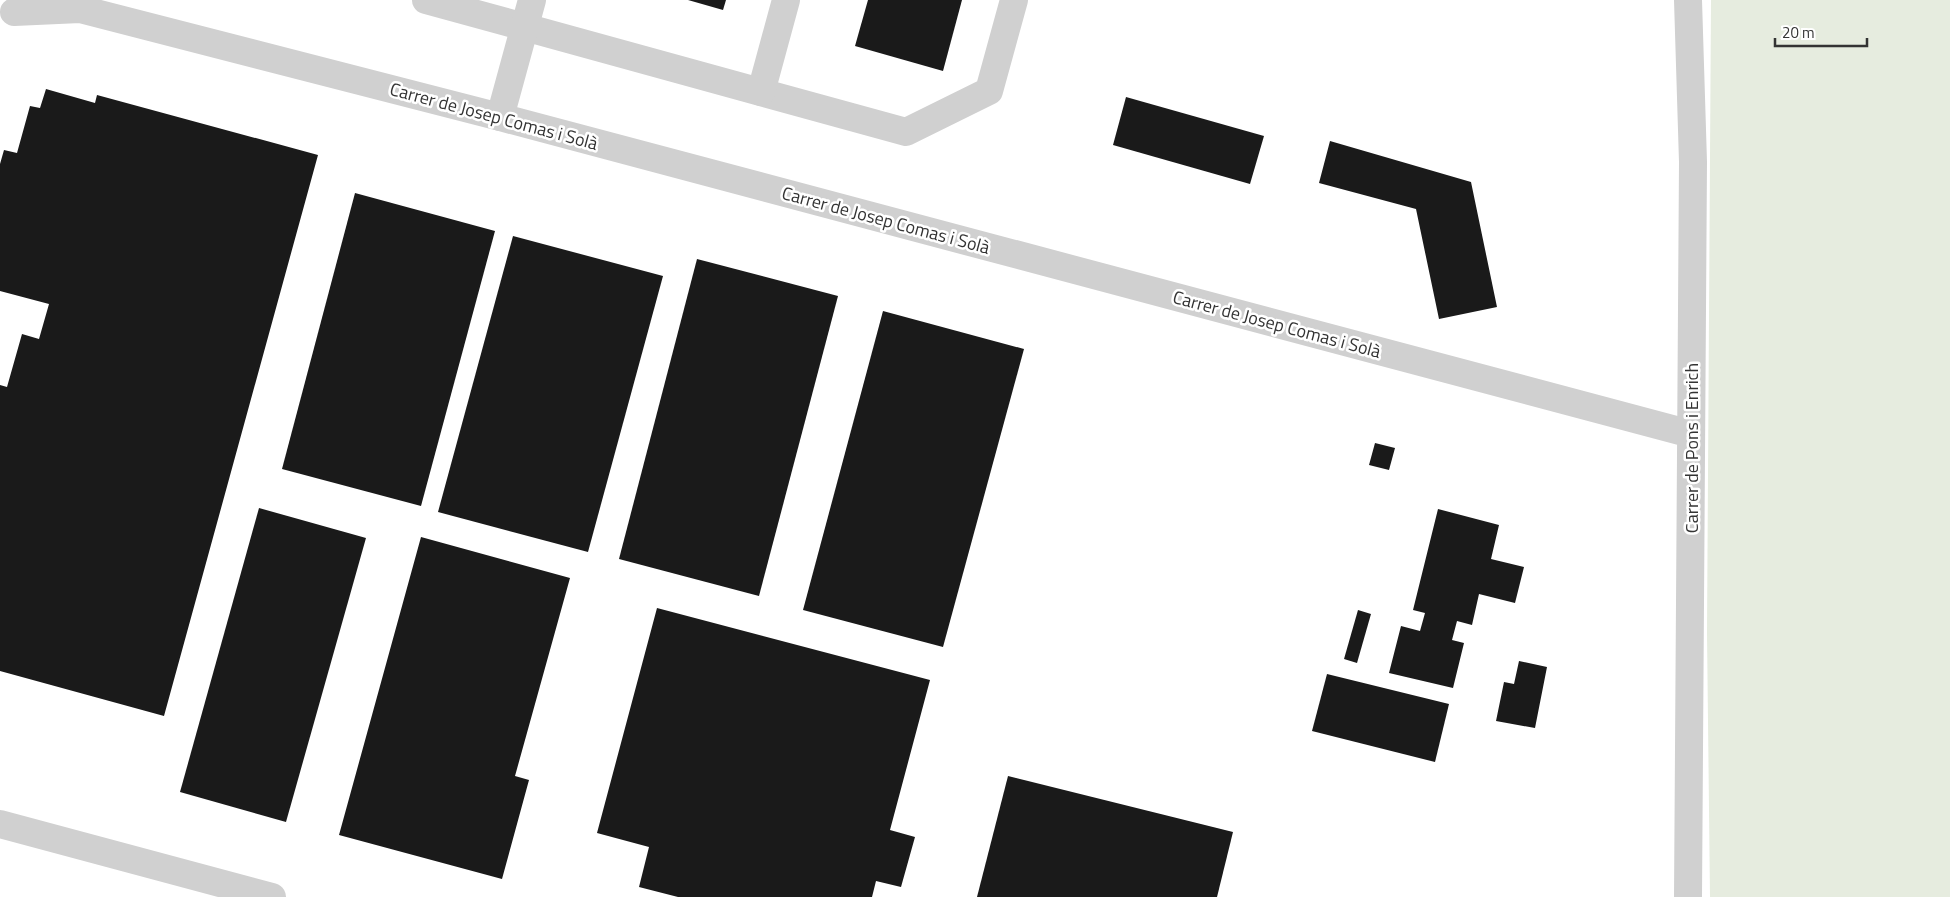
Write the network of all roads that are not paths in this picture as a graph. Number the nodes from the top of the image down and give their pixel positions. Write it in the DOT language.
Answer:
graph roads {
  1 [pos="426,0"];
  2 [pos="532,0"];
  3 [pos="786,0"];
  4 [pos="1014,0"];
  5 [pos="1688,0"];
  6 [pos="73,5"];
  7 [pos="11,14"];
  8 [pos="525,27"];
  9 [pos="761,92"];
  10 [pos="500,117"];
  11 [pos="1691,434"];
  12 [pos="0,824"];
  13 [pos="272,897"];
  14 [pos="1688,897"];
  1 -- 8 [label="street"];
  2 -- 8 [label="street"];
  3 -- 9 [label="street"];
  4 -- 9 [label="street"];
  5 -- 11 [label="street, Carrer de Pons i Enrich"];
  6 -- 7 [label="street, Carrer de Josep Comas i Solà"];
  6 -- 10 [label="street, Carrer de Josep Comas i Solà"];
  8 -- 9 [label="street"];
  8 -- 10 [label="street"];
  10 -- 11 [label="street, Carrer de Josep Comas i Solà"];
  11 -- 14 [label="street, Carrer de Pons i Enrich"];
  12 -- 13 [label="street"];
}
